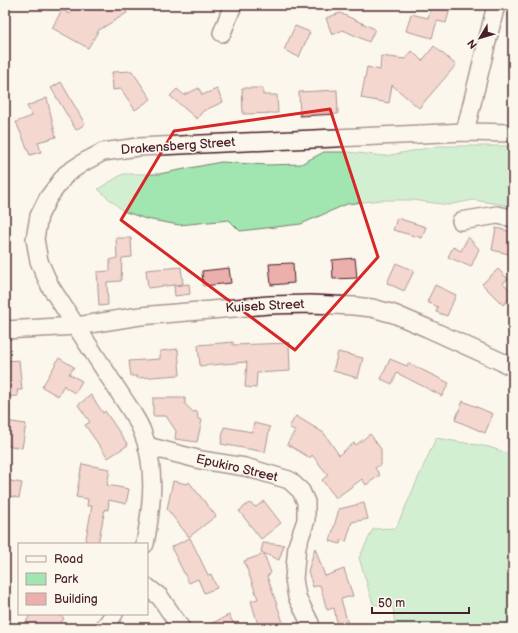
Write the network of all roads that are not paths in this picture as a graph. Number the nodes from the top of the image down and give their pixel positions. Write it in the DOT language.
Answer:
graph roads {
  1 [pos="232,5"];
  2 [pos="496,5"];
  3 [pos="222,32"];
  4 [pos="465,132"];
  5 [pos="513,133"];
  6 [pos="513,218"];
  7 [pos="462,221"];
  8 [pos="76,326"];
  9 [pos="5,330"];
  10 [pos="513,368"];
  11 [pos="147,446"];
  12 [pos="145,543"];
  13 [pos="148,588"];
  14 [pos="113,615"];
  15 [pos="104,628"];
  16 [pos="180,628"];
  17 [pos="310,628"];
  1 -- 3 [label="street"];
  2 -- 4 [label="street"];
  4 -- 5 [label="street, Drakensberg Street"];
  4 -- 8 [label="street, Drakensberg Street"];
  6 -- 7 [label="street"];
  8 -- 9 [label="street, Kuiseb Street"];
  8 -- 10 [label="street, Kuiseb Street"];
  8 -- 11 [label="street, Drakensberg Street"];
  11 -- 12 [label="street, Drakensberg Street"];
  11 -- 17 [label="street, Epukiro Street"];
  13 -- 16 [label="street"];
  14 -- 15 [label="street"];
}
